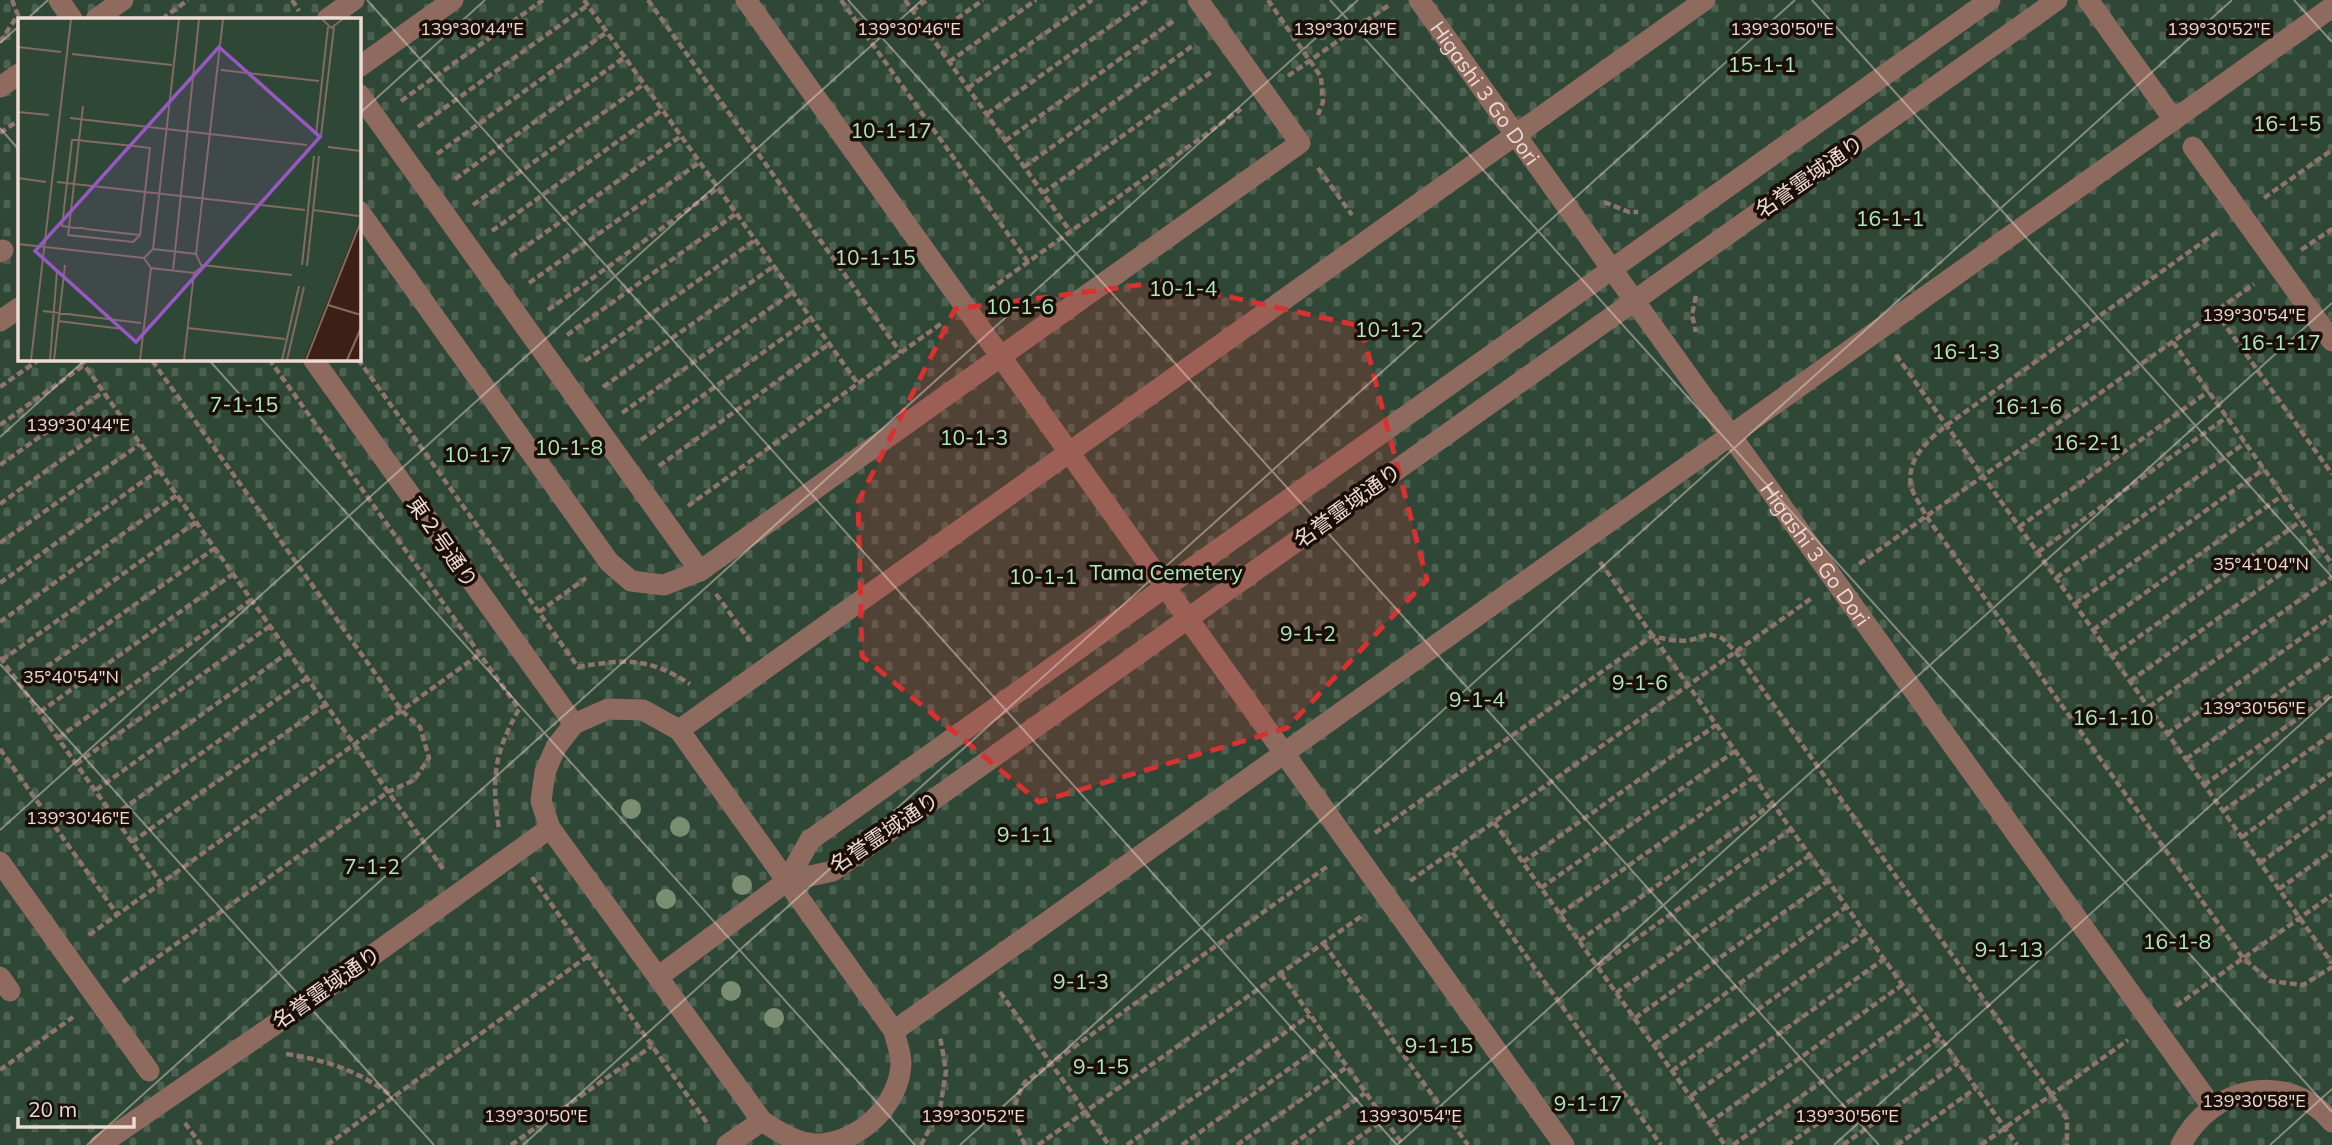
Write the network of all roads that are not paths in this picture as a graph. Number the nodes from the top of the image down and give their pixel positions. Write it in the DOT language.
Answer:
graph roads {
  1 [pos="59,0"];
  2 [pos="124,0"];
  3 [pos="354,0"];
  4 [pos="453,0"];
  5 [pos="746,0"];
  6 [pos="1419,0"];
  7 [pos="1705,0"];
  8 [pos="1990,0"];
  9 [pos="2057,0"];
  10 [pos="2088,0"];
  11 [pos="1199,1"];
  12 [pos="2332,8"];
  13 [pos="71,18"];
  14 [pos="97,18"];
  15 [pos="328,18"];
  16 [pos="360,66"];
  17 [pos="18,75"];
  18 [pos="0,88"];
  19 [pos="360,95"];
  20 [pos="2174,120"];
  21 [pos="1516,135"];
  22 [pos="2193,146"];
  23 [pos="360,212"];
  24 [pos="1612,269"];
  25 [pos="1634,301"];
  26 [pos="18,309"];
  27 [pos="0,321"];
  28 [pos="2332,341"];
  29 [pos="1000,356"];
  30 [pos="314,360"];
  31 [pos="1731,436"];
  32 [pos="1069,453"];
  33 [pos="699,571"];
  34 [pos="1165,588"];
  35 [pos="1188,619"];
  36 [pos="574,724"];
  37 [pos="679,730"];
  38 [pos="1284,753"];
  39 [pos="550,828"];
  40 [pos="0,862"];
  41 [pos="787,881"];
  42 [pos="658,977"];
  43 [pos="894,1031"];
  44 [pos="149,1071"];
  45 [pos="2211,1107"];
  46 [pos="2329,1113"];
  47 [pos="762,1121"];
  48 [pos="870,1137"];
  49 [pos="100,1145"];
  50 [pos="727,1145"];
  51 [pos="1564,1145"];
  52 [pos="2181,1145"];
  1 -- 13 [label="street"];
  2 -- 14 [label="street"];
  3 -- 15 [label="street"];
  4 -- 16 [label="street"];
  5 -- 29 [label="street"];
  6 -- 21 [label="street, Higashi 3 Go Dori"];
  7 -- 21 [label="street"];
  8 -- 24 [label="street, 名誉霊域通り"];
  9 -- 25 [label="street, 名誉霊域通り"];
  10 -- 20 [label="street"];
  11 -- 29 [label="street"];
  12 -- 20 [label="street"];
  17 -- 18 [label="street"];
  19 -- 33 [label="street"];
  20 -- 31 [label="street"];
  21 -- 24 [label="street, Higashi 3 Go Dori"];
  21 -- 32 [label="street"];
  22 -- 28 [label="street"];
  23 -- 33 [label="street"];
  24 -- 25 [label="street, Higashi 3 Go Dori"];
  24 -- 34 [label="street, 名誉霊域通り"];
  25 -- 31 [label="street, Higashi 3 Go Dori"];
  25 -- 35 [label="street, 名誉霊域通り"];
  26 -- 27 [label="street"];
  29 -- 32 [label="street"];
  29 -- 33 [label="street"];
  30 -- 36 [label="street, 東２号通り"];
  31 -- 38 [label="street"];
  31 -- 45 [label="street, Higashi 3 Go Dori"];
  32 -- 34 [label="street"];
  32 -- 37 [label="street"];
  34 -- 35 [label="street"];
  34 -- 41 [label="street, 名誉霊域通り"];
  35 -- 38 [label="street"];
  35 -- 41 [label="street, 名誉霊域通り"];
  36 -- 37 [label="street"];
  36 -- 39 [label="street"];
  37 -- 41 [label="street"];
  38 -- 43 [label="street"];
  38 -- 51 [label="street"];
  39 -- 42 [label="street"];
  39 -- 49 [label="street, 名誉霊域通り"];
  40 -- 44 [label="street"];
  41 -- 42 [label="street"];
  41 -- 43 [label="street"];
  42 -- 47 [label="street"];
  43 -- 48 [label="street"];
  45 -- 46 [label="street"];
  45 -- 52 [label="street"];
  47 -- 48 [label="street"];
  47 -- 50 [label="street"];
}
